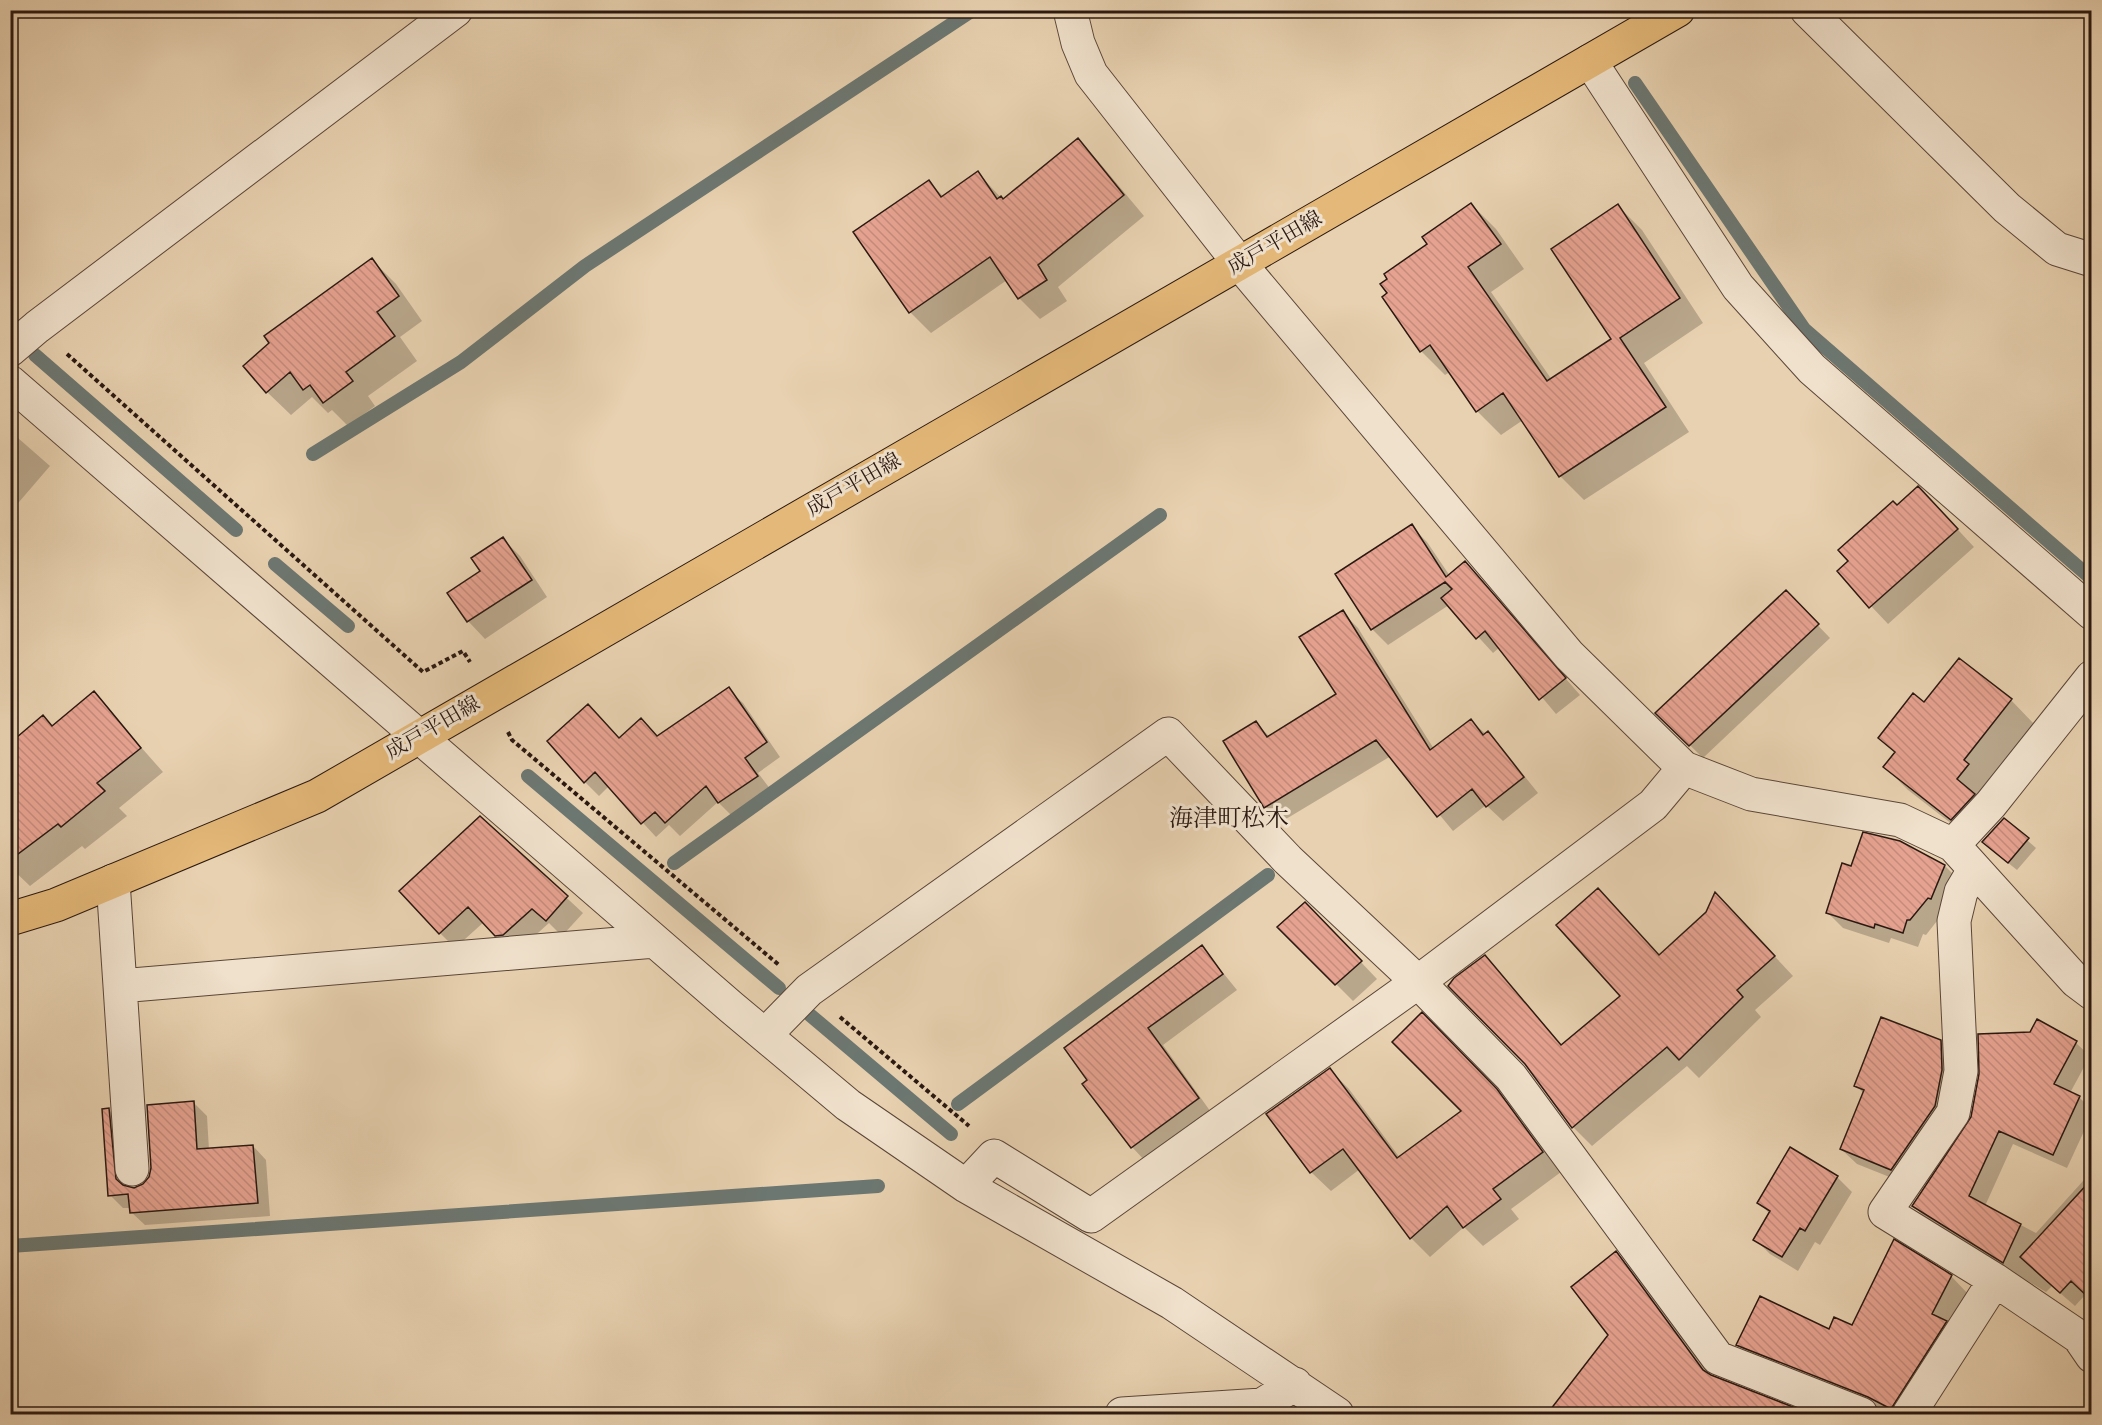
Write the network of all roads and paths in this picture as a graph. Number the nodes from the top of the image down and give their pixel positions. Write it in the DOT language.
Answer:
graph roads {
  1 [pos="456,10"];
  2 [pos="1070,10"];
  3 [pos="1678,10"];
  4 [pos="1807,10"];
  5 [pos="1590,61"];
  6 [pos="2091,260"];
  7 [pos="1240,264"];
  8 [pos="10,351"];
  9 [pos="13,388"];
  10 [pos="2091,613"];
  11 [pos="2091,676"];
  12 [pos="418,736"];
  13 [pos="1684,768"];
  14 [pos="1953,845"];
  15 [pos="1974,870"];
  16 [pos="113,881"];
  17 [pos="10,919"];
  18 [pos="655,941"];
  19 [pos="1418,982"];
  20 [pos="120,986"];
  21 [pos="2091,993"];
  22 [pos="765,1035"];
  23 [pos="132,1169"];
  24 [pos="966,1186"];
  25 [pos="1995,1280"];
  26 [pos="2091,1356"];
  27 [pos="1295,1384"];
  28 [pos="1122,1414"];
  29 [pos="1337,1414"];
  30 [pos="1861,1414"];
  31 [pos="1909,1414"];
  1 -- 8 [label="street"];
  2 -- 7 [label="street"];
  3 -- 5 [label="main road, 成戸平田線"];
  4 -- 6 [label="street"];
  5 -- 7 [label="main road, 成戸平田線"];
  5 -- 10 [label="street"];
  7 -- 12 [label="main road, 成戸平田線"];
  7 -- 13 [label="street"];
  9 -- 12 [label="street"];
  11 -- 14 [label="street"];
  12 -- 16 [label="main road, 成戸平田線"];
  12 -- 18 [label="street"];
  13 -- 14 [label="street"];
  13 -- 19 [label="street"];
  14 -- 15 [label="street"];
  15 -- 21 [label="street"];
  15 -- 25 [label="street"];
  16 -- 17 [label="main road, 成戸平田線"];
  16 -- 20 [label="street"];
  18 -- 20 [label="street"];
  18 -- 22 [label="street"];
  19 -- 22 [label="street"];
  19 -- 24 [label="street"];
  19 -- 30 [label="street"];
  20 -- 23 [label="street"];
  22 -- 24 [label="street"];
  24 -- 27 [label="street"];
  25 -- 26 [label="street"];
  25 -- 31 [label="street"];
  27 -- 28 [label="street"];
  27 -- 29 [label="street"];
}
